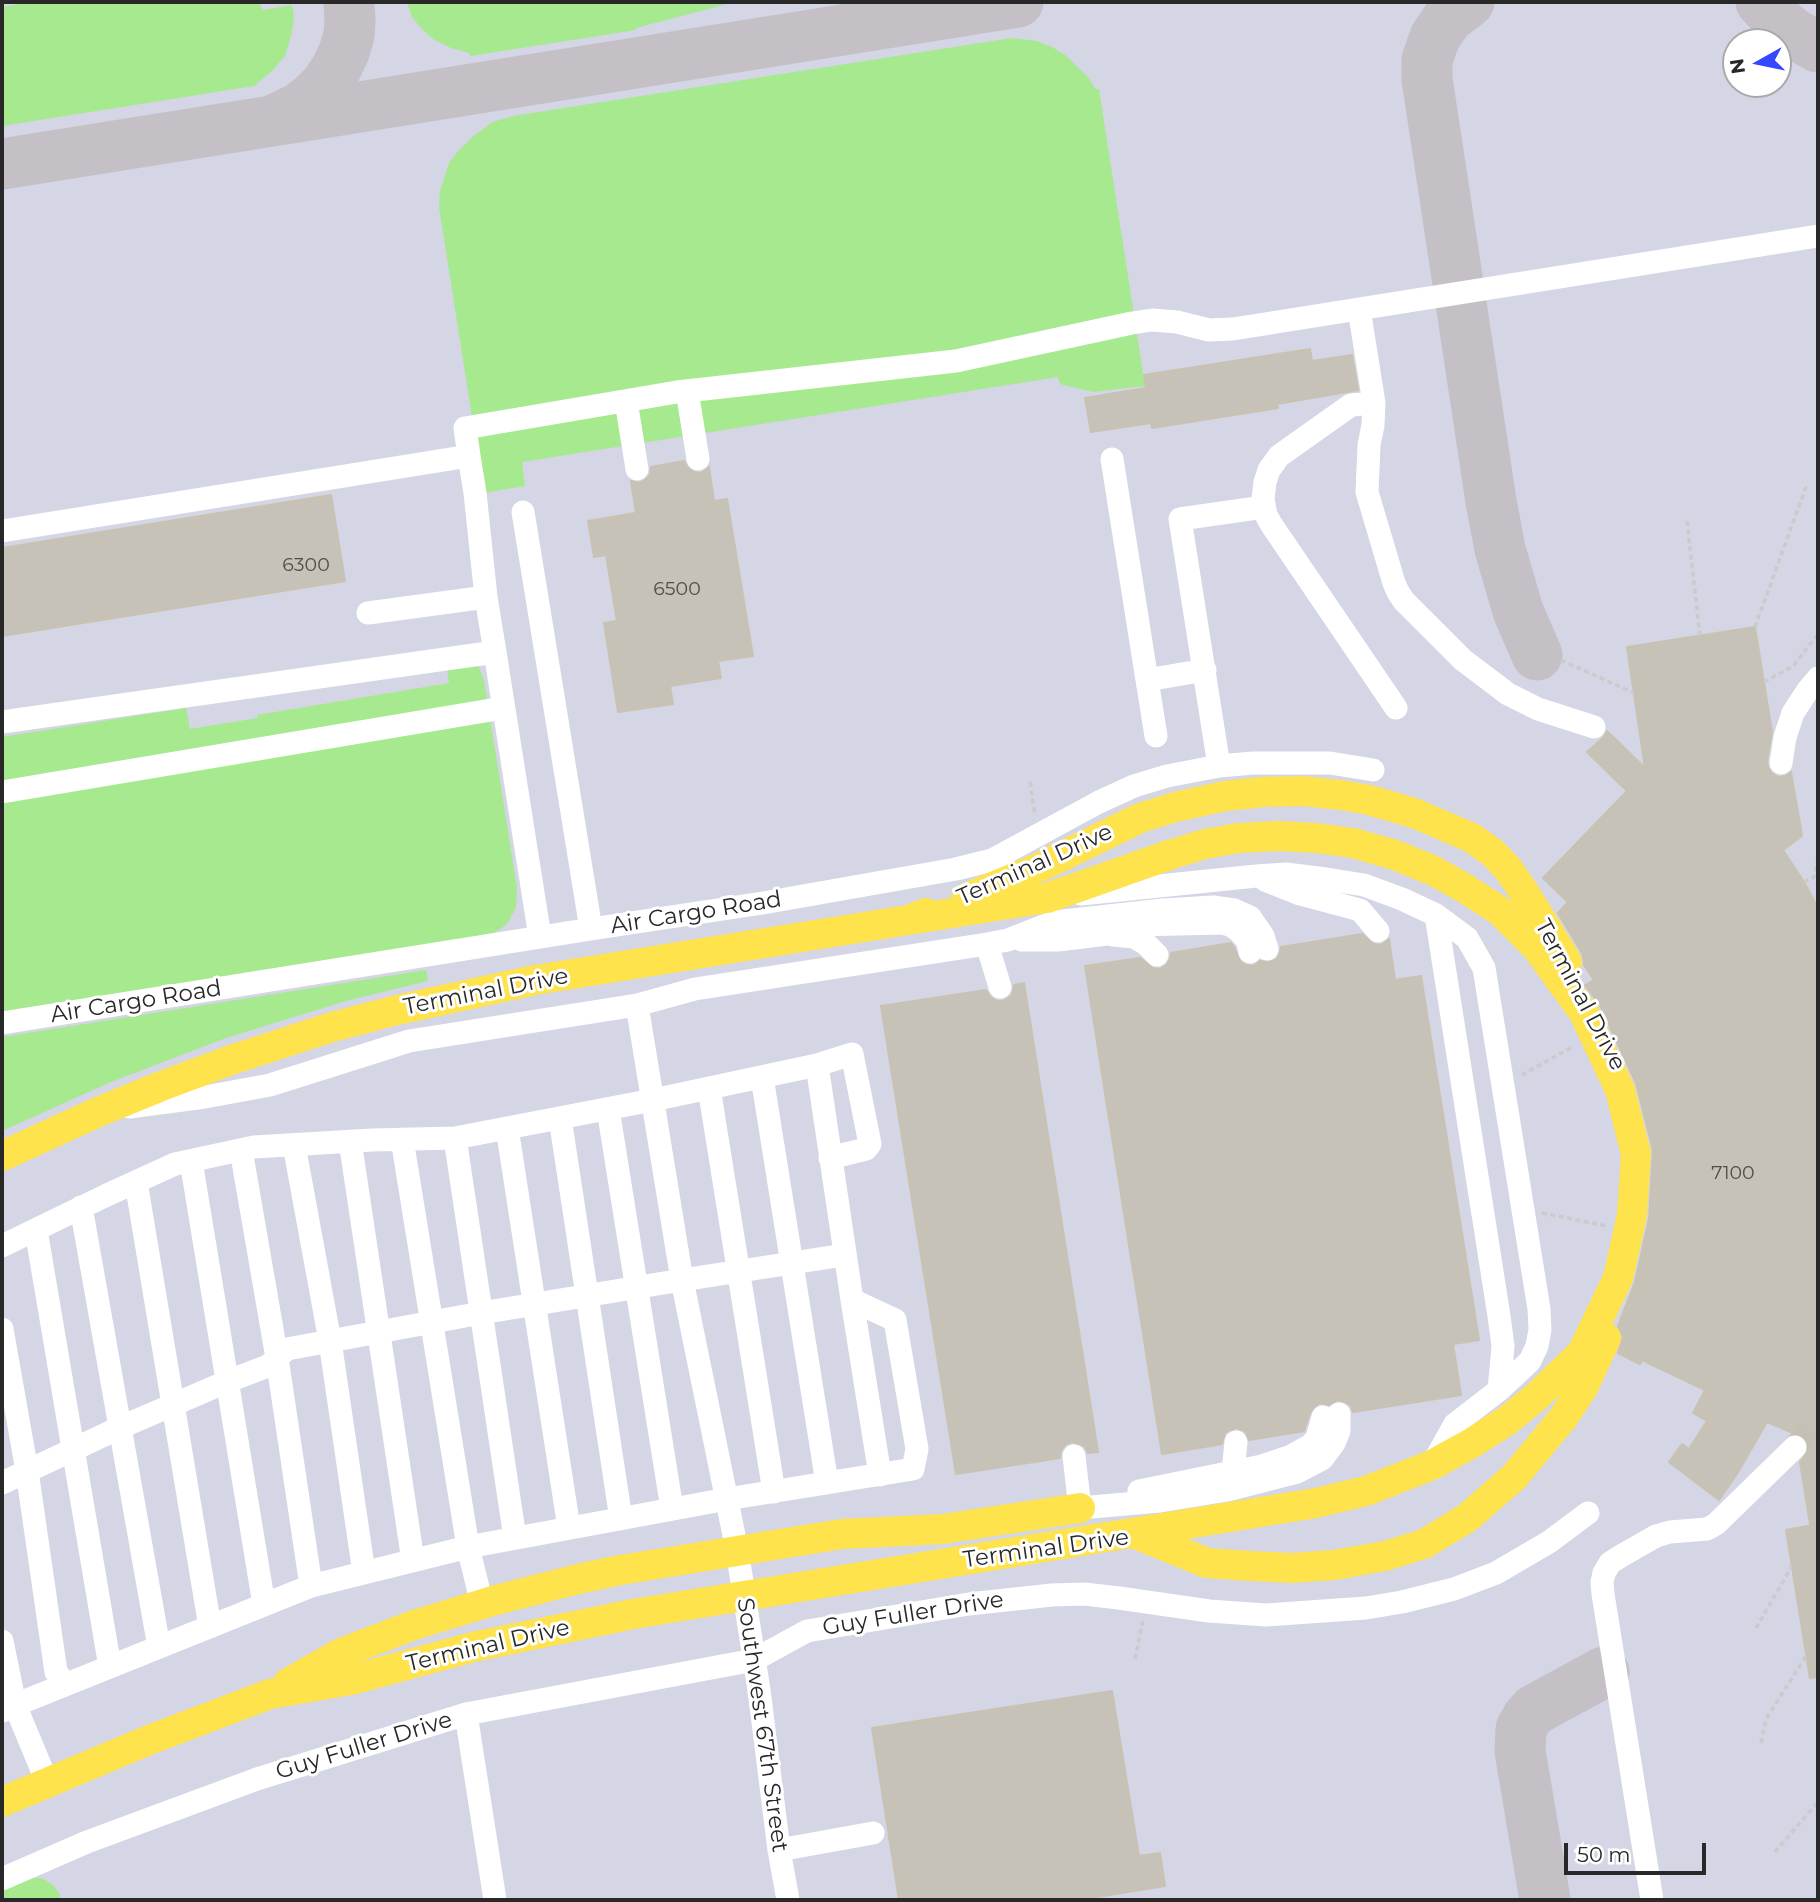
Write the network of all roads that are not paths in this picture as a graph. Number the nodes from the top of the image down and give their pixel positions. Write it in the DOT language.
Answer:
graph roads {
  1 [pos="1818,236"];
  2 [pos="1359,309"];
  3 [pos="687,391"];
  4 [pos="626,401"];
  5 [pos="1374,403"];
  6 [pos="470,456"];
  7 [pos="698,459"];
  8 [pos="1112,459"];
  9 [pos="637,469"];
  10 [pos="1264,507"];
  11 [pos="523,512"];
  12 [pos="2,531"];
  13 [pos="486,597"];
  14 [pos="368,613"];
  15 [pos="495,652"];
  16 [pos="1205,670"];
  17 [pos="1818,678"];
  18 [pos="1147,680"];
  19 [pos="503,708"];
  20 [pos="1396,708"];
  21 [pos="2,722"];
  22 [pos="1594,727"];
  23 [pos="1156,736"];
  24 [pos="1782,763"];
  25 [pos="1219,766"];
  26 [pos="1373,771"];
  27 [pos="2,792"];
  28 [pos="1256,876"];
  29 [pos="1047,898"];
  30 [pos="1436,915"];
  31 [pos="908,920"];
  32 [pos="591,929"];
  33 [pos="1377,932"];
  34 [pos="1107,934"];
  35 [pos="540,937"];
  36 [pos="998,942"];
  37 [pos="1157,955"];
  38 [pos="1000,987"];
  39 [pos="638,1005"];
  40 [pos="2,1023"];
  41 [pos="817,1065"];
  42 [pos="762,1077"];
  43 [pos="709,1088"];
  44 [pos="653,1100"];
  45 [pos="608,1109"];
  46 [pos="98,1112"];
  47 [pos="560,1118"];
  48 [pos="507,1128"];
  49 [pos="455,1138"];
  50 [pos="402,1139"];
  51 [pos="351,1141"];
  52 [pos="294,1145"];
  53 [pos="242,1150"];
  54 [pos="2,1156"];
  55 [pos="830,1158"];
  56 [pos="191,1161"];
  57 [pos="136,1182"];
  58 [pos="81,1207"];
  59 [pos="36,1230"];
  60 [pos="2,1246"];
  61 [pos="844,1255"];
  62 [pos="791,1263"];
  63 [pos="738,1271"];
  64 [pos="682,1280"];
  65 [pos="637,1287"];
  66 [pos="587,1296"];
  67 [pos="852,1300"];
  68 [pos="534,1304"];
  69 [pos="481,1313"];
  70 [pos="432,1321"];
  71 [pos="2,1329"];
  72 [pos="378,1331"];
  73 [pos="330,1341"];
  74 [pos="277,1358"];
  75 [pos="226,1382"];
  76 [pos="1499,1390"];
  77 [pos="174,1404"];
  78 [pos="119,1428"];
  79 [pos="1236,1442"];
  80 [pos="1795,1447"];
  81 [pos="73,1450"];
  82 [pos="1074,1456"];
  83 [pos="1432,1465"];
  84 [pos="27,1471"];
  85 [pos="1233,1472"];
  86 [pos="880,1475"];
  87 [pos="2,1483"];
  88 [pos="827,1483"];
  89 [pos="774,1492"];
  90 [pos="727,1499"];
  91 [pos="1080,1508"];
  92 [pos="672,1509"];
  93 [pos="1588,1513"];
  94 [pos="621,1519"];
  95 [pos="995,1521"];
  96 [pos="569,1528"];
  97 [pos="1133,1533"];
  98 [pos="516,1538"];
  99 [pos="468,1547"];
  100 [pos="737,1550"];
  101 [pos="1001,1555"];
  102 [pos="414,1561"];
  103 [pos="364,1573"];
  104 [pos="311,1586"];
  105 [pos="744,1595"];
  106 [pos="482,1604"];
  107 [pos="264,1605"];
  108 [pos="209,1627"];
  109 [pos="2,1641"];
  110 [pos="159,1647"];
  111 [pos="754,1660"];
  112 [pos="110,1667"];
  113 [pos="66,1684"];
  114 [pos="270,1694"];
  115 [pos="8,1708"];
  116 [pos="466,1714"];
  117 [pos="47,1782"];
  118 [pos="2,1802"];
  119 [pos="873,1833"];
  120 [pos="779,1850"];
  121 [pos="2,1879"];
  122 [pos="495,1900"];
  123 [pos="788,1900"];
  124 [pos="1652,1900"];
  1 -- 2 [label="street"];
  2 -- 3 [label="street"];
  2 -- 5 [label="street"];
  3 -- 4 [label="street"];
  3 -- 7 [label="street"];
  4 -- 6 [label="street"];
  4 -- 9 [label="street"];
  5 -- 10 [label="street"];
  5 -- 22 [label="street"];
  6 -- 12 [label="street"];
  6 -- 13 [label="street"];
  8 -- 18 [label="street"];
  10 -- 16 [label="street"];
  10 -- 20 [label="street"];
  11 -- 32 [label="street"];
  13 -- 14 [label="street"];
  13 -- 15 [label="street"];
  15 -- 19 [label="street"];
  15 -- 21 [label="street"];
  16 -- 18 [label="street"];
  16 -- 25 [label="street"];
  17 -- 24 [label="street"];
  18 -- 23 [label="street"];
  19 -- 27 [label="street"];
  19 -- 35 [label="street"];
  25 -- 26 [label="street, Air Cargo Road"];
  25 -- 32 [label="street, Air Cargo Road"];
  28 -- 29 [label="street"];
  28 -- 30 [label="street"];
  28 -- 33 [label="street"];
  29 -- 31 [label="main road"];
  29 -- 83 [label="main road"];
  30 -- 76 [label="street"];
  30 -- 76 [label="street"];
  31 -- 46 [label="main road, Terminal Drive"];
  31 -- 97 [label="main road, Terminal Drive"];
  32 -- 35 [label="street, Air Cargo Road"];
  34 -- 36 [label="street"];
  34 -- 36 [label="street"];
  34 -- 37 [label="street"];
  35 -- 40 [label="street, Air Cargo Road"];
  36 -- 38 [label="street"];
  36 -- 39 [label="street"];
  39 -- 44 [label="street, Southwest 67th Street"];
  39 -- 46 [label="street"];
  41 -- 42 [label="street"];
  41 -- 55 [label="street"];
  41 -- 55 [label="street"];
  42 -- 43 [label="street"];
  42 -- 62 [label="street"];
  43 -- 44 [label="street"];
  43 -- 63 [label="street"];
  44 -- 45 [label="street"];
  44 -- 64 [label="street, Southwest 67th Street"];
  45 -- 47 [label="street"];
  45 -- 65 [label="street"];
  46 -- 54 [label="main road, Terminal Drive"];
  47 -- 48 [label="street"];
  47 -- 66 [label="street"];
  48 -- 49 [label="street"];
  48 -- 68 [label="street"];
  49 -- 50 [label="street"];
  49 -- 69 [label="street"];
  50 -- 51 [label="street"];
  50 -- 70 [label="street"];
  51 -- 52 [label="street"];
  51 -- 72 [label="street"];
  52 -- 53 [label="street"];
  52 -- 73 [label="street"];
  53 -- 56 [label="street"];
  53 -- 74 [label="street"];
  55 -- 61 [label="street"];
  56 -- 57 [label="street"];
  56 -- 75 [label="street"];
  57 -- 58 [label="street"];
  57 -- 77 [label="street"];
  58 -- 59 [label="street"];
  58 -- 78 [label="street"];
  59 -- 60 [label="street"];
  59 -- 81 [label="street"];
  61 -- 62 [label="street"];
  61 -- 67 [label="street"];
  62 -- 63 [label="street"];
  62 -- 88 [label="street"];
  63 -- 64 [label="street"];
  63 -- 89 [label="street"];
  64 -- 65 [label="street"];
  64 -- 90 [label="street, Southwest 67th Street"];
  65 -- 66 [label="street"];
  65 -- 92 [label="street"];
  66 -- 68 [label="street"];
  66 -- 94 [label="street"];
  67 -- 86 [label="street"];
  67 -- 86 [label="street"];
  68 -- 69 [label="street"];
  68 -- 96 [label="street"];
  69 -- 70 [label="street"];
  69 -- 98 [label="street"];
  70 -- 72 [label="street"];
  70 -- 99 [label="street"];
  71 -- 84 [label="street"];
  72 -- 73 [label="street"];
  72 -- 102 [label="street"];
  73 -- 74 [label="street"];
  73 -- 103 [label="street"];
  74 -- 75 [label="street"];
  74 -- 104 [label="street"];
  75 -- 77 [label="street"];
  75 -- 107 [label="street"];
  76 -- 83 [label="street"];
  77 -- 78 [label="street"];
  77 -- 108 [label="street"];
  78 -- 81 [label="street"];
  78 -- 110 [label="street"];
  79 -- 85 [label="street"];
  80 -- 124 [label="street"];
  81 -- 84 [label="street"];
  81 -- 112 [label="street"];
  82 -- 91 [label="street"];
  83 -- 97 [label="main road"];
  84 -- 87 [label="street"];
  84 -- 113 [label="street"];
  85 -- 91 [label="street"];
  85 -- 91 [label="street"];
  86 -- 88 [label="street"];
  88 -- 89 [label="street"];
  89 -- 90 [label="street"];
  90 -- 92 [label="street"];
  90 -- 100 [label="street, Southwest 67th Street"];
  91 -- 95 [label="main road"];
  92 -- 94 [label="street"];
  93 -- 111 [label="street, Guy Fuller Drive"];
  94 -- 96 [label="street"];
  95 -- 100 [label="main road"];
  95 -- 101 [label="main road"];
  96 -- 98 [label="street"];
  97 -- 101 [label="main road, Terminal Drive"];
  98 -- 99 [label="street"];
  99 -- 102 [label="street"];
  99 -- 106 [label="street"];
  100 -- 105 [label="street, Southwest 67th Street"];
  100 -- 106 [label="main road"];
  101 -- 105 [label="main road, Terminal Drive"];
  102 -- 103 [label="street"];
  103 -- 104 [label="street"];
  104 -- 107 [label="street"];
  105 -- 111 [label="street, Southwest 67th Street"];
  105 -- 114 [label="main road, Terminal Drive"];
  106 -- 114 [label="main road"];
  107 -- 108 [label="street"];
  108 -- 110 [label="street"];
  109 -- 115 [label="street"];
  110 -- 112 [label="street"];
  111 -- 116 [label="street, Guy Fuller Drive"];
  111 -- 120 [label="street, Southwest 67th Street"];
  112 -- 113 [label="street"];
  113 -- 115 [label="street"];
  114 -- 117 [label="main road, Terminal Drive"];
  115 -- 117 [label="street"];
  116 -- 121 [label="street, Guy Fuller Drive"];
  116 -- 122 [label="street"];
  117 -- 118 [label="main road, Terminal Drive"];
  119 -- 120 [label="street"];
  120 -- 123 [label="street, Southwest 67th Street"];
}
